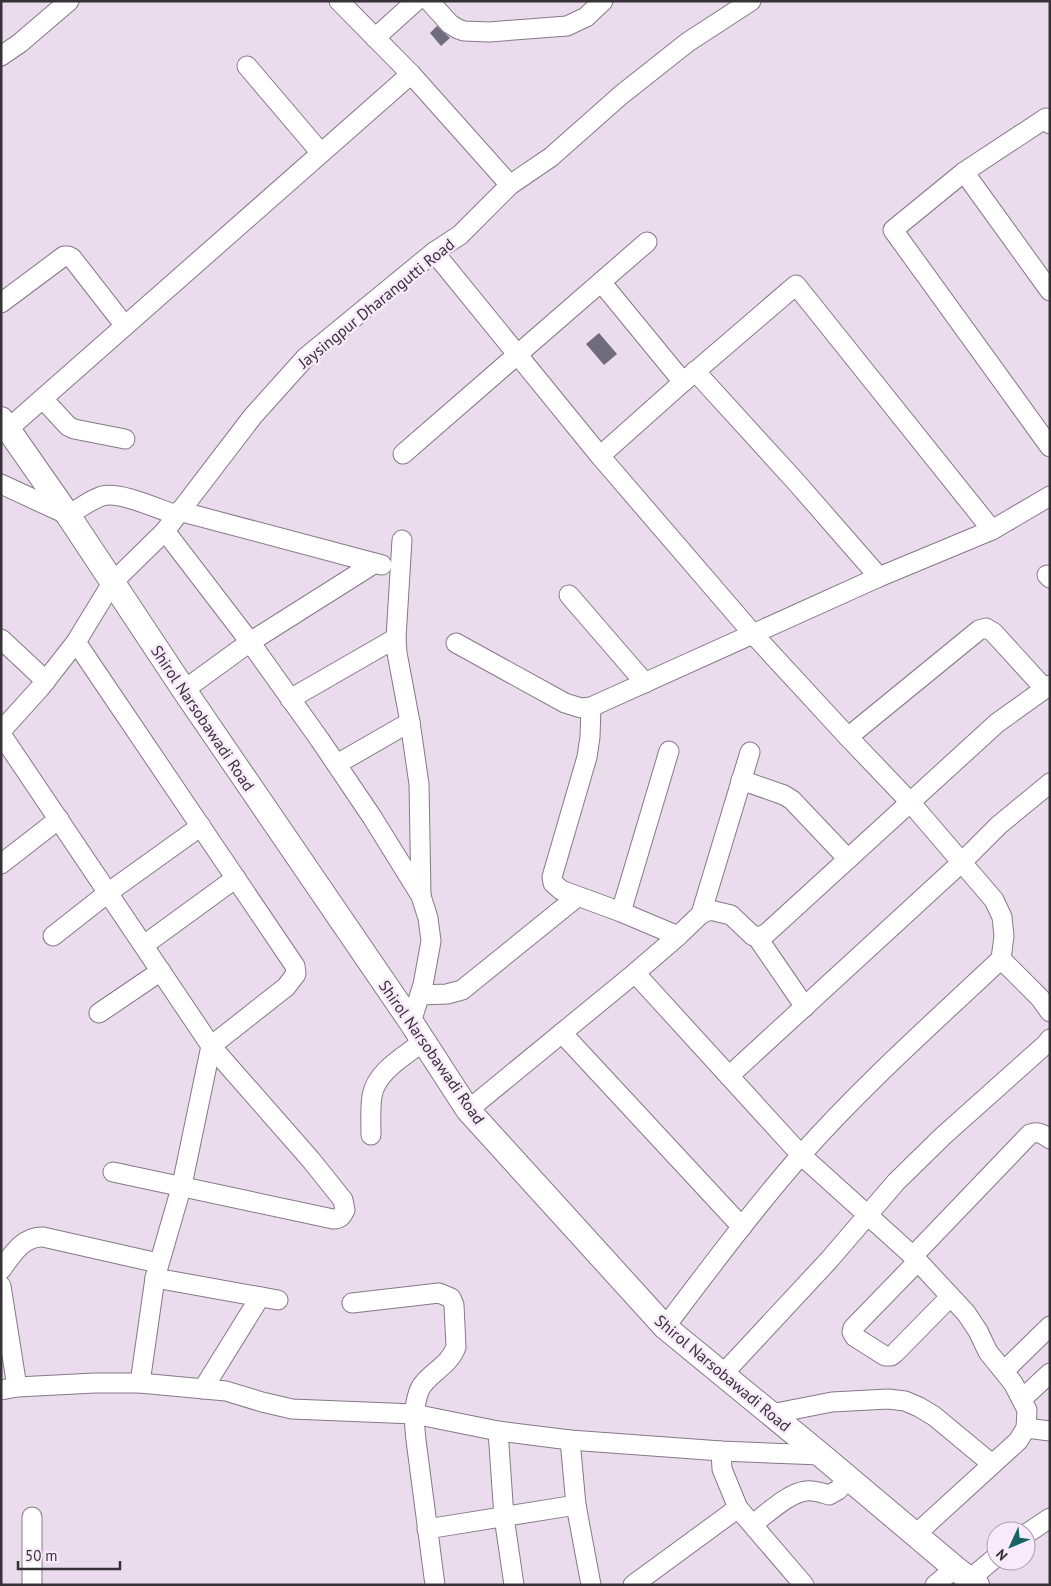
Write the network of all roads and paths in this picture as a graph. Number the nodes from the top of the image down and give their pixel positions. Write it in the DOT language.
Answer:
graph roads {
  1 [pos="69,1"];
  2 [pos="339,1"];
  3 [pos="416,1"];
  4 [pos="429,1"];
  5 [pos="603,1"];
  6 [pos="750,2"];
  7 [pos="375,38"];
  8 [pos="1,56"];
  9 [pos="247,66"];
  10 [pos="411,74"];
  11 [pos="1050,124"];
  12 [pos="321,153"];
  13 [pos="964,172"];
  14 [pos="510,185"];
  15 [pos="647,242"];
  16 [pos="434,252"];
  17 [pos="601,282"];
  18 [pos="1050,291"];
  19 [pos="1,303"];
  20 [pos="126,326"];
  21 [pos="518,355"];
  22 [pos="689,377"];
  23 [pos="42,399"];
  24 [pos="5,424"];
  25 [pos="125,439"];
  26 [pos="1050,447"];
  27 [pos="403,454"];
  28 [pos="600,456"];
  29 [pos="1,484"];
  30 [pos="1050,496"];
  31 [pos="178,513"];
  32 [pos="68,515"];
  33 [pos="165,530"];
  34 [pos="992,530"];
  35 [pos="402,540"];
  36 [pos="375,563"];
  37 [pos="400,569"];
  38 [pos="879,577"];
  39 [pos="112,583"];
  40 [pos="569,594"];
  41 [pos="754,635"];
  42 [pos="396,638"];
  43 [pos="1,639"];
  44 [pos="76,642"];
  45 [pos="250,642"];
  46 [pos="456,643"];
  47 [pos="46,681"];
  48 [pos="645,683"];
  49 [pos="1047,687"];
  50 [pos="184,690"];
  51 [pos="290,699"];
  52 [pos="591,707"];
  53 [pos="410,722"];
  54 [pos="1,732"];
  55 [pos="848,737"];
  56 [pos="668,751"];
  57 [pos="750,752"];
  58 [pos="337,764"];
  59 [pos="741,780"];
  60 [pos="1050,783"];
  61 [pos="910,802"];
  62 [pos="60,819"];
  63 [pos="201,826"];
  64 [pos="848,858"];
  65 [pos="962,862"];
  66 [pos="1,864"];
  67 [pos="236,878"];
  68 [pos="109,892"];
  69 [pos="421,896"];
  70 [pos="577,897"];
  71 [pos="621,912"];
  72 [pos="701,914"];
  73 [pos="53,936"];
  74 [pos="678,936"];
  75 [pos="757,937"];
  76 [pos="144,945"];
  77 [pos="1001,959"];
  78 [pos="161,971"];
  79 [pos="635,973"];
  80 [pos="420,995"];
  81 [pos="805,1007"];
  82 [pos="1050,1012"];
  83 [pos="99,1013"];
  84 [pos="417,1031"];
  85 [pos="562,1033"];
  86 [pos="1050,1039"];
  87 [pos="211,1046"];
  88 [pos="729,1076"];
  89 [pos="468,1110"];
  90 [pos="371,1135"];
  91 [pos="1050,1139"];
  92 [pos="802,1155"];
  93 [pos="113,1172"];
  94 [pos="182,1185"];
  95 [pos="869,1215"];
  96 [pos="742,1227"];
  97 [pos="915,1258"];
  98 [pos="1,1270"];
  99 [pos="156,1271"];
  100 [pos="1,1286"];
  101 [pos="950,1296"];
  102 [pos="352,1303"];
  103 [pos="1050,1326"];
  104 [pos="665,1327"];
  105 [pos="1004,1371"];
  106 [pos="1050,1373"];
  107 [pos="723,1374"];
  108 [pos="140,1383"];
  109 [pos="9,1388"];
  110 [pos="203,1389"];
  111 [pos="1022,1399"];
  112 [pos="414,1414"];
  113 [pos="771,1414"];
  114 [pos="1026,1428"];
  115 [pos="498,1431"];
  116 [pos="1050,1431"];
  117 [pos="570,1440"];
  118 [pos="721,1451"];
  119 [pos="821,1455"];
  120 [pos="992,1464"];
  121 [pos="849,1478"];
  122 [pos="576,1505"];
  123 [pos="738,1508"];
  124 [pos="32,1517"];
  125 [pos="504,1517"];
  126 [pos="1050,1518"];
  127 [pos="752,1524"];
  128 [pos="1036,1527"];
  129 [pos="427,1529"];
  130 [pos="915,1535"];
  131 [pos="986,1564"];
  132 [pos="967,1578"];
  133 [pos="32,1585"];
  134 [pos="435,1585"];
  135 [pos="514,1585"];
  136 [pos="591,1585"];
  137 [pos="633,1585"];
  138 [pos="804,1585"];
  139 [pos="934,1585"];
  1 -- 8 [label="street"];
  2 -- 7 [label="street"];
  3 -- 7 [label="street"];
  4 -- 5 [label="street"];
  6 -- 14 [label="street, Jaysingpur Dharangutti Road"];
  7 -- 10 [label="street"];
  9 -- 12 [label="street"];
  10 -- 12 [label="street"];
  10 -- 14 [label="street"];
  11 -- 13 [label="street"];
  12 -- 20 [label="street"];
  13 -- 18 [label="street"];
  13 -- 26 [label="street"];
  14 -- 16 [label="street, Jaysingpur Dharangutti Road"];
  15 -- 17 [label="street"];
  16 -- 21 [label="street"];
  16 -- 31 [label="street, Jaysingpur Dharangutti Road"];
  17 -- 21 [label="street"];
  17 -- 22 [label="street"];
  19 -- 20 [label="street"];
  20 -- 23 [label="street"];
  21 -- 27 [label="street"];
  21 -- 28 [label="street"];
  22 -- 28 [label="street"];
  22 -- 34 [label="street"];
  22 -- 38 [label="street"];
  23 -- 24 [label="street"];
  23 -- 25 [label="street"];
  24 -- 32 [label="main road, Shirol Narsobawadi Road"];
  28 -- 41 [label="street"];
  29 -- 32 [label="street"];
  30 -- 34 [label="street"];
  31 -- 32 [label="street"];
  31 -- 33 [label="street, Jaysingpur Dharangutti Road"];
  31 -- 36 [label="street"];
  32 -- 39 [label="main road, Shirol Narsobawadi Road"];
  33 -- 39 [label="street, Jaysingpur Dharangutti Road"];
  33 -- 45 [label="street"];
  34 -- 38 [label="street"];
  35 -- 37 [label="street"];
  36 -- 37 [label="street"];
  36 -- 45 [label="street"];
  37 -- 42 [label="street"];
  38 -- 41 [label="street"];
  39 -- 44 [label="street, Jaysingpur Dharangutti Road"];
  39 -- 50 [label="main road, Shirol Narsobawadi Road"];
  40 -- 48 [label="street"];
  41 -- 48 [label="street"];
  41 -- 55 [label="street"];
  42 -- 51 [label="street"];
  42 -- 53 [label="street"];
  43 -- 47 [label="street"];
  44 -- 47 [label="street, Jaysingpur Dharangutti Road"];
  44 -- 63 [label="street"];
  45 -- 50 [label="street"];
  45 -- 51 [label="street"];
  46 -- 52 [label="street"];
  47 -- 54 [label="street, Jaysingpur Dharangutti Road"];
  48 -- 52 [label="street"];
  49 -- 55 [label="street"];
  49 -- 61 [label="street"];
  50 -- 84 [label="main road, Shirol Narsobawadi Road"];
  51 -- 58 [label="street"];
  52 -- 70 [label="street"];
  53 -- 58 [label="street"];
  53 -- 69 [label="street"];
  54 -- 62 [label="street"];
  55 -- 61 [label="street"];
  56 -- 71 [label="street"];
  57 -- 59 [label="street"];
  58 -- 69 [label="street"];
  59 -- 64 [label="street"];
  59 -- 72 [label="street"];
  60 -- 65 [label="street"];
  61 -- 64 [label="street"];
  61 -- 65 [label="street"];
  62 -- 66 [label="street"];
  62 -- 68 [label="street"];
  63 -- 67 [label="street"];
  63 -- 68 [label="street"];
  64 -- 75 [label="street"];
  65 -- 77 [label="street"];
  65 -- 81 [label="street"];
  67 -- 76 [label="street"];
  67 -- 87 [label="street"];
  68 -- 73 [label="street"];
  68 -- 76 [label="street"];
  69 -- 80 [label="street"];
  70 -- 71 [label="street"];
  70 -- 80 [label="street"];
  71 -- 74 [label="street"];
  72 -- 74 [label="street"];
  72 -- 75 [label="street"];
  74 -- 79 [label="street"];
  75 -- 81 [label="street"];
  76 -- 78 [label="street"];
  77 -- 82 [label="street"];
  77 -- 92 [label="street"];
  78 -- 83 [label="street"];
  78 -- 87 [label="street"];
  79 -- 85 [label="street"];
  79 -- 88 [label="street"];
  80 -- 84 [label="street"];
  81 -- 88 [label="street"];
  84 -- 89 [label="main road, Shirol Narsobawadi Road"];
  84 -- 90 [label="street"];
  85 -- 89 [label="street"];
  85 -- 96 [label="street"];
  86 -- 95 [label="street"];
  87 -- 94 [label="street"];
  87 -- 94 [label="street"];
  88 -- 92 [label="street"];
  89 -- 104 [label="main road, Shirol Narsobawadi Road"];
  91 -- 97 [label="street"];
  92 -- 95 [label="street"];
  92 -- 96 [label="street"];
  93 -- 94 [label="street"];
  94 -- 99 [label="street"];
  95 -- 97 [label="street"];
  95 -- 107 [label="street"];
  96 -- 104 [label="street"];
  97 -- 101 [label="street"];
  97 -- 101 [label="street"];
  98 -- 99 [label="street"];
  99 -- 108 [label="street"];
  99 -- 110 [label="street"];
  100 -- 109 [label="street"];
  101 -- 105 [label="street"];
  102 -- 112 [label="street"];
  103 -- 105 [label="street"];
  104 -- 107 [label="main road, Shirol Narsobawadi Road"];
  105 -- 111 [label="street"];
  106 -- 111 [label="street"];
  107 -- 113 [label="main road, Shirol Narsobawadi Road"];
  108 -- 109 [label="street"];
  108 -- 110 [label="street"];
  110 -- 112 [label="street"];
  111 -- 114 [label="street"];
  112 -- 115 [label="street"];
  112 -- 129 [label="street"];
  113 -- 119 [label="main road, Shirol Narsobawadi Road"];
  113 -- 120 [label="street"];
  114 -- 116 [label="street"];
  114 -- 120 [label="street"];
  115 -- 117 [label="street"];
  115 -- 125 [label="street"];
  117 -- 118 [label="street"];
  117 -- 122 [label="street"];
  118 -- 119 [label="street"];
  118 -- 123 [label="street"];
  119 -- 121 [label="main road, Shirol Narsobawadi Road"];
  120 -- 130 [label="street"];
  121 -- 127 [label="street"];
  121 -- 130 [label="main road, Shirol Narsobawadi Road"];
  122 -- 125 [label="street"];
  122 -- 136 [label="street"];
  123 -- 127 [label="street"];
  123 -- 137 [label="street"];
  124 -- 133 [label="street"];
  125 -- 129 [label="street"];
  125 -- 135 [label="street"];
  126 -- 128 [label="street"];
  127 -- 138 [label="street"];
  129 -- 134 [label="street"];
  130 -- 132 [label="main road, Shirol Narsobawadi Road"];
  131 -- 132 [label="street"];
  132 -- 139 [label="street"];
}
